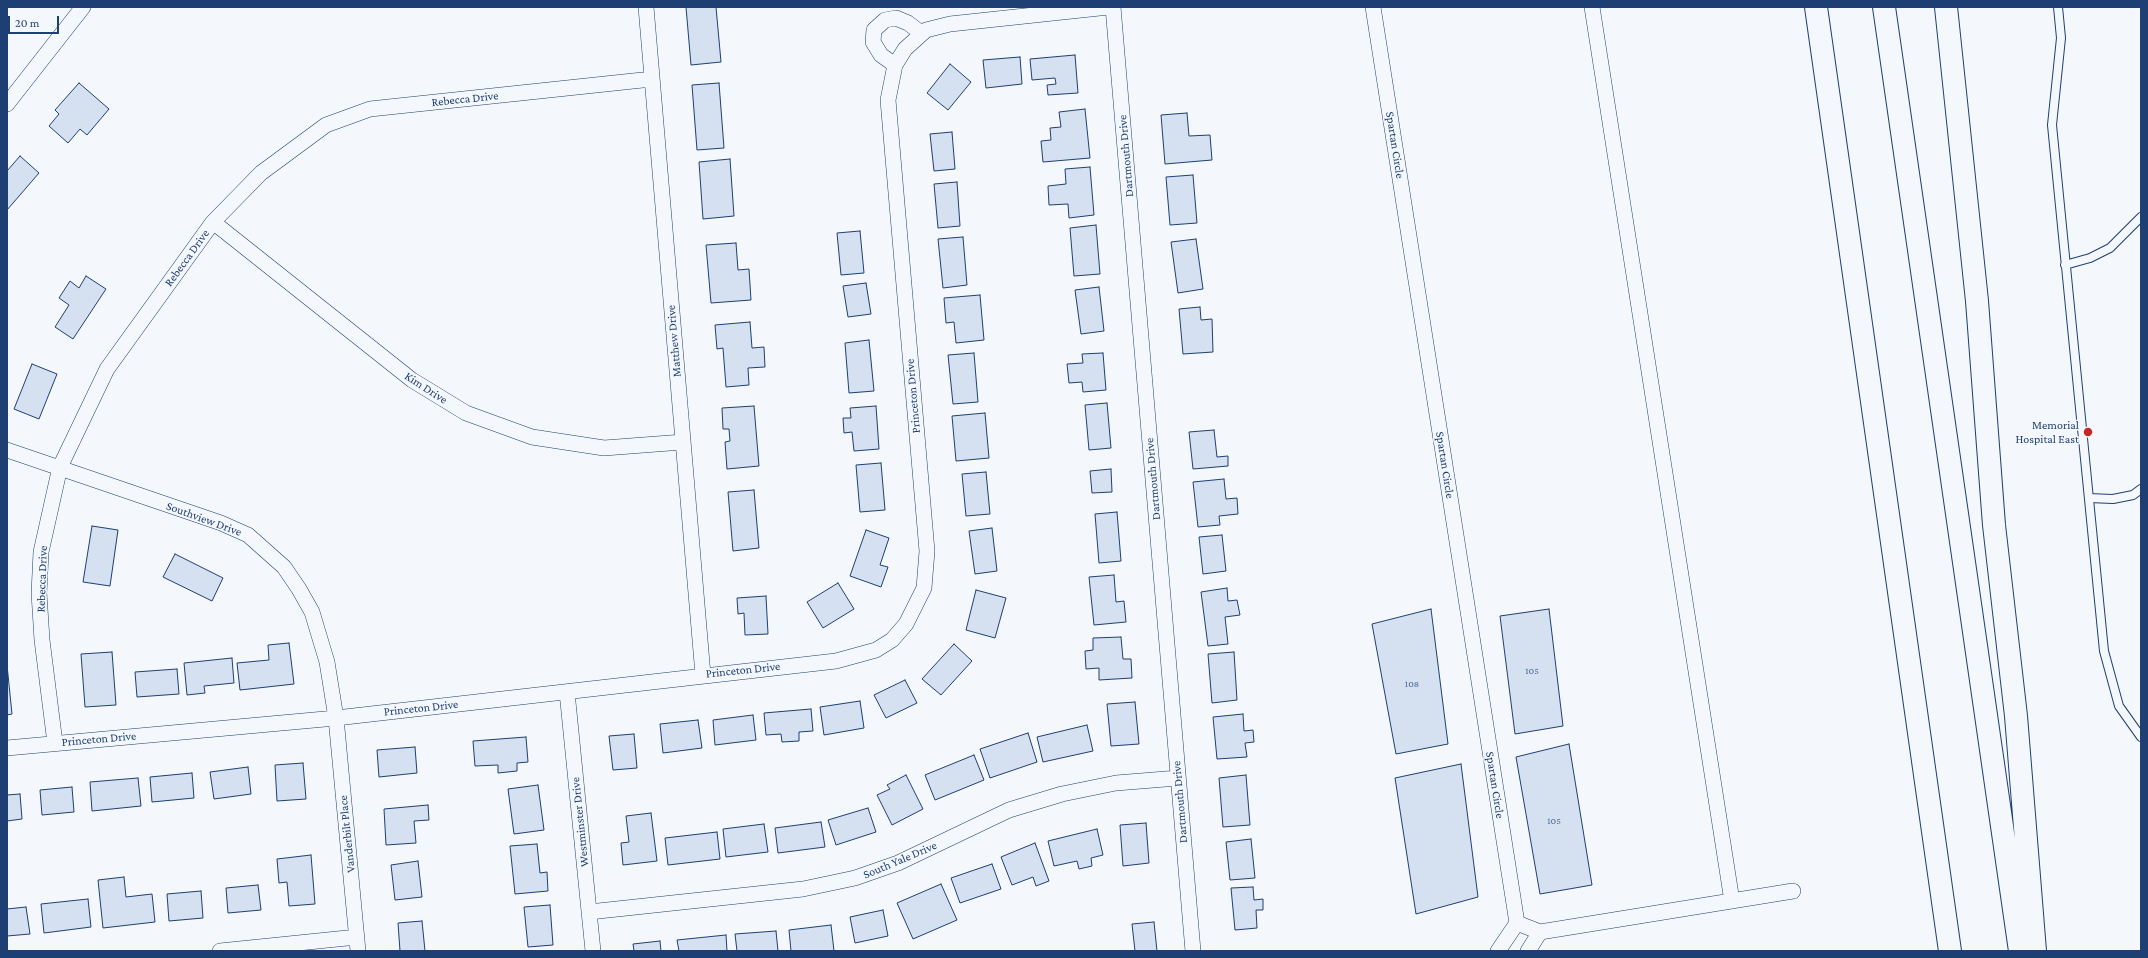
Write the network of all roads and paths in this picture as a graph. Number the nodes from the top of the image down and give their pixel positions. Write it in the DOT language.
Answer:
graph roads {
  1 [pos="83,7"];
  2 [pos="646,7"];
  3 [pos="1109,7"];
  4 [pos="1113,7"];
  5 [pos="1373,7"];
  6 [pos="1592,7"];
  7 [pos="1816,7"];
  8 [pos="1884,7"];
  9 [pos="1946,7"];
  10 [pos="2058,7"];
  11 [pos="921,33"];
  12 [pos="895,65"];
  13 [pos="652,79"];
  14 [pos="7,104"];
  15 [pos="2141,217"];
  16 [pos="213,222"];
  17 [pos="2065,265"];
  18 [pos="683,442"];
  19 [pos="7,450"];
  20 [pos="60,467"];
  21 [pos="2141,489"];
  22 [pos="2089,498"];
  23 [pos="703,675"];
  24 [pos="567,692"];
  25 [pos="336,718"];
  26 [pos="2141,737"];
  27 [pos="55,743"];
  28 [pos="7,748"];
  29 [pos="1178,778"];
  30 [pos="1793,891"];
  31 [pos="1732,901"];
  32 [pos="589,912"];
  33 [pos="1517,923"];
  34 [pos="1540,932"];
  35 [pos="358,944"];
  36 [pos="220,951"];
  37 [pos="593,951"];
  38 [pos="1193,951"];
  39 [pos="1498,951"];
  40 [pos="1528,951"];
  41 [pos="1950,951"];
  42 [pos="2020,951"];
  43 [pos="2035,951"];
  1 -- 14 [label="street"];
  2 -- 13 [label="street, Matthew Drive"];
  3 -- 11 [label="street, Princeton Drive"];
  4 -- 29 [label="street, Dartmouth Drive"];
  5 -- 33 [label="street, Spartan Circle"];
  6 -- 31 [label="street"];
  7 -- 41 [label="highway"];
  8 -- 42 [label="highway"];
  9 -- 43 [label="highway"];
  10 -- 17 [label="lane"];
  11 -- 12 [label="street, Princeton Drive"];
  11 -- 12 [label="street"];
  12 -- 23 [label="street, Princeton Drive"];
  13 -- 16 [label="street, Rebecca Drive"];
  13 -- 18 [label="street, Matthew Drive"];
  15 -- 17 [label="lane"];
  16 -- 18 [label="street, Kim Drive"];
  16 -- 20 [label="street, Rebecca Drive"];
  17 -- 22 [label="lane"];
  18 -- 23 [label="street, Matthew Drive"];
  19 -- 20 [label="street, Southview Drive"];
  20 -- 25 [label="street, Southview Drive"];
  20 -- 27 [label="street, Rebecca Drive"];
  21 -- 22 [label="lane"];
  22 -- 26 [label="lane"];
  23 -- 24 [label="street, Princeton Drive"];
  24 -- 25 [label="street, Princeton Drive"];
  24 -- 32 [label="street, Westminster Drive"];
  25 -- 27 [label="street, Princeton Drive"];
  25 -- 35 [label="street, Vanderbilt Place"];
  27 -- 28 [label="street, Princeton Drive"];
  29 -- 32 [label="street, South Yale Drive"];
  29 -- 38 [label="street, Dartmouth Drive"];
  30 -- 31 [label="street"];
  31 -- 34 [label="street"];
  32 -- 37 [label="street, Westminster Drive"];
  33 -- 34 [label="street"];
  33 -- 39 [label="street"];
  34 -- 40 [label="street"];
  35 -- 36 [label="street"];
}
